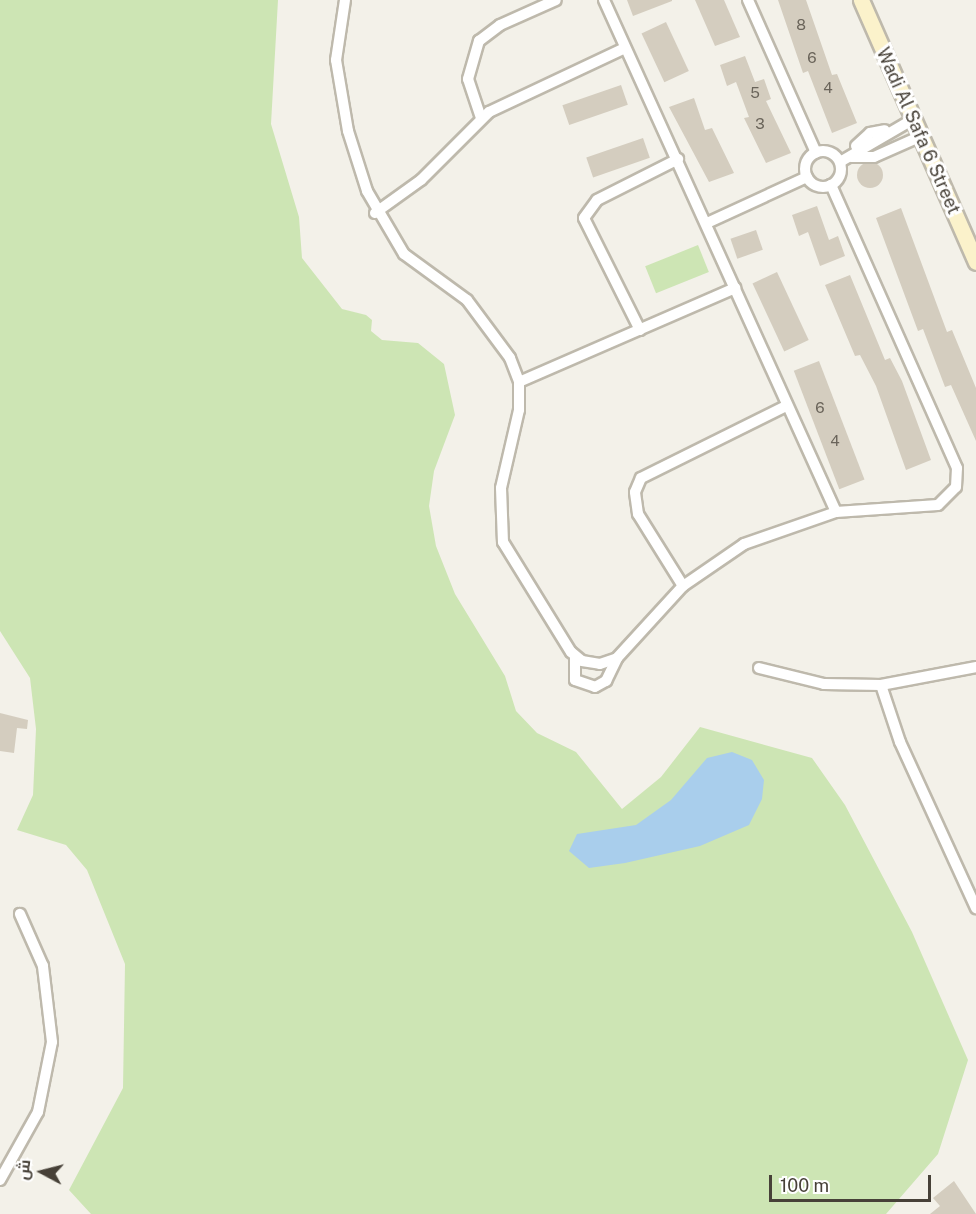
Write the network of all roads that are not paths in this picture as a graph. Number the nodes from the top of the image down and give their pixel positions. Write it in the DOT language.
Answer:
graph roads {
  1 [pos="345,0"];
  2 [pos="556,0"];
  3 [pos="604,0"];
  4 [pos="748,0"];
  5 [pos="861,0"];
  6 [pos="625,48"];
  7 [pos="481,118"];
  8 [pos="912,120"];
  9 [pos="892,130"];
  10 [pos="920,137"];
  11 [pos="899,147"];
  12 [pos="816,153"];
  13 [pos="851,157"];
  14 [pos="678,159"];
  15 [pos="840,162"];
  16 [pos="807,177"];
  17 [pos="831,185"];
  18 [pos="375,213"];
  19 [pos="706,223"];
  20 [pos="976,262"];
  21 [pos="735,288"];
  22 [pos="640,330"];
  23 [pos="519,382"];
  24 [pos="786,406"];
  25 [pos="837,512"];
  26 [pos="683,586"];
  27 [pos="575,656"];
  28 [pos="617,658"];
  29 [pos="976,667"];
  30 [pos="759,668"];
  31 [pos="881,685"];
  32 [pos="976,908"];
  33 [pos="20,914"];
  34 [pos="0,1180"];
  1 -- 18 [label="street"];
  2 -- 7 [label="street"];
  3 -- 6 [label="street"];
  4 -- 12 [label="street"];
  5 -- 8 [label="main road, Wadi Al Safa 6 Street"];
  6 -- 7 [label="street"];
  6 -- 14 [label="street"];
  7 -- 18 [label="street"];
  8 -- 9 [label="street"];
  8 -- 10 [label="main road, Wadi Al Safa 6 Street"];
  9 -- 11 [label="street"];
  9 -- 13 [label="street"];
  10 -- 11 [label="street"];
  10 -- 20 [label="main road, Wadi Al Safa 6 Street"];
  11 -- 13 [label="street"];
  12 -- 15 [label="street"];
  12 -- 16 [label="street"];
  13 -- 15 [label="street"];
  14 -- 19 [label="street"];
  14 -- 22 [label="street"];
  15 -- 17 [label="street"];
  16 -- 17 [label="street"];
  16 -- 19 [label="street"];
  17 -- 25 [label="street"];
  18 -- 23 [label="street"];
  19 -- 21 [label="street"];
  21 -- 22 [label="street"];
  21 -- 24 [label="street"];
  22 -- 23 [label="street"];
  23 -- 27 [label="street"];
  24 -- 25 [label="street"];
  24 -- 26 [label="street"];
  25 -- 26 [label="street"];
  26 -- 28 [label="street"];
  27 -- 28 [label="street"];
  27 -- 28 [label="street"];
  29 -- 31 [label="street"];
  30 -- 31 [label="street"];
  31 -- 32 [label="street"];
  33 -- 34 [label="street"];
}
